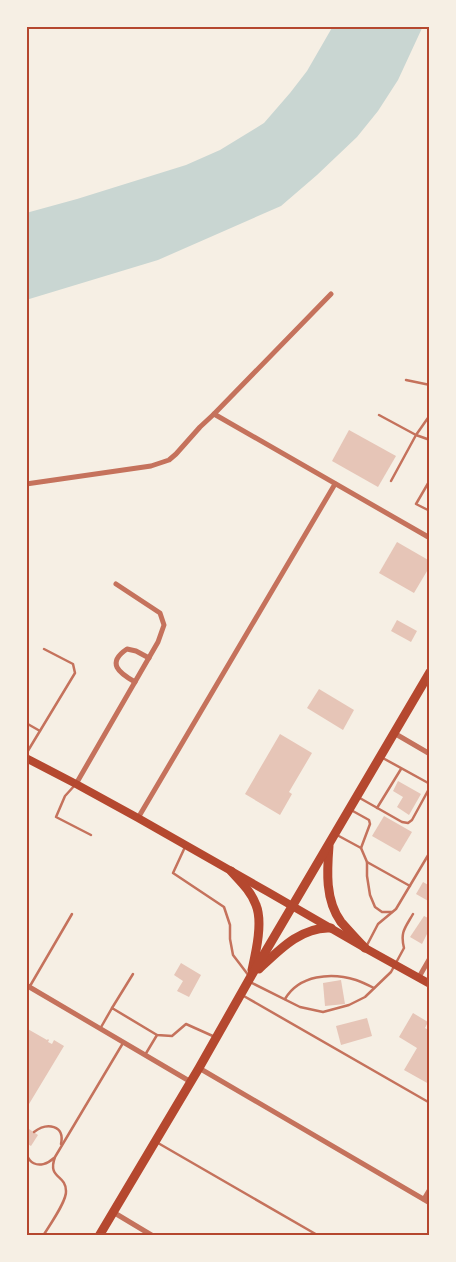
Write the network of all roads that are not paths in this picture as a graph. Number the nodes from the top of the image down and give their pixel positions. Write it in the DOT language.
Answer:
graph roads {
  1 [pos="331,294"];
  2 [pos="406,380"];
  3 [pos="430,385"];
  4 [pos="214,414"];
  5 [pos="379,415"];
  6 [pos="430,415"];
  7 [pos="416,435"];
  8 [pos="430,440"];
  9 [pos="430,480"];
  10 [pos="391,481"];
  11 [pos="26,484"];
  12 [pos="335,484"];
  13 [pos="430,512"];
  14 [pos="430,538"];
  15 [pos="116,584"];
  16 [pos="44,650"];
  17 [pos="149,658"];
  18 [pos="430,672"];
  19 [pos="135,682"];
  20 [pos="26,723"];
  21 [pos="40,731"];
  22 [pos="394,733"];
  23 [pos="430,754"];
  24 [pos="26,756"];
  25 [pos="380,756"];
  26 [pos="401,769"];
  27 [pos="76,784"];
  28 [pos="430,786"];
  29 [pos="356,797"];
  30 [pos="377,808"];
  31 [pos="349,809"];
  32 [pos="138,818"];
  33 [pos="335,833"];
  34 [pos="91,835"];
  35 [pos="330,842"];
  36 [pos="186,846"];
  37 [pos="361,848"];
  38 [pos="430,852"];
  39 [pos="367,862"];
  40 [pos="231,871"];
  41 [pos="410,886"];
  42 [pos="292,906"];
  43 [pos="393,912"];
  44 [pos="72,914"];
  45 [pos="413,914"];
  46 [pos="331,928"];
  47 [pos="365,948"];
  48 [pos="430,958"];
  49 [pos="396,965"];
  50 [pos="133,974"];
  51 [pos="418,978"];
  52 [pos="250,979"];
  53 [pos="430,984"];
  54 [pos="28,986"];
  55 [pos="374,988"];
  56 [pos="241,994"];
  57 [pos="285,999"];
  58 [pos="112,1008"];
  59 [pos="100,1029"];
  60 [pos="157,1035"];
  61 [pos="216,1038"];
  62 [pos="123,1043"];
  63 [pos="145,1056"];
  64 [pos="199,1068"];
  65 [pos="191,1082"];
  66 [pos="430,1103"];
  67 [pos="34,1132"];
  68 [pos="155,1141"];
  69 [pos="27,1143"];
  70 [pos="60,1148"];
  71 [pos="55,1157"];
  72 [pos="430,1189"];
  73 [pos="424,1199"];
  74 [pos="430,1203"];
  75 [pos="113,1212"];
  76 [pos="43,1236"];
  77 [pos="99,1236"];
  78 [pos="153,1236"];
  79 [pos="319,1236"];
  1 -- 4 [label="street"];
  2 -- 3 [label="lane"];
  4 -- 11 [label="street"];
  4 -- 12 [label="street"];
  5 -- 7 [label="lane"];
  6 -- 7 [label="lane"];
  7 -- 8 [label="lane"];
  7 -- 10 [label="lane"];
  9 -- 13 [label="lane"];
  12 -- 14 [label="street"];
  12 -- 32 [label="street"];
  15 -- 17 [label="street"];
  16 -- 21 [label="lane"];
  17 -- 19 [label="street"];
  17 -- 19 [label="street"];
  18 -- 22 [label="main road"];
  19 -- 27 [label="street"];
  20 -- 21 [label="lane"];
  21 -- 24 [label="lane"];
  22 -- 23 [label="street"];
  22 -- 25 [label="main road"];
  24 -- 27 [label="main road"];
  25 -- 26 [label="lane"];
  25 -- 29 [label="main road"];
  26 -- 28 [label="lane"];
  26 -- 30 [label="lane"];
  27 -- 32 [label="main road"];
  27 -- 34 [label="lane"];
  28 -- 30 [label="lane"];
  29 -- 30 [label="lane"];
  29 -- 31 [label="main road"];
  31 -- 33 [label="main road"];
  31 -- 37 [label="lane"];
  32 -- 36 [label="main road"];
  33 -- 35 [label="main road"];
  33 -- 37 [label="lane"];
  35 -- 42 [label="main road"];
  35 -- 47 [label="main road"];
  36 -- 40 [label="main road"];
  36 -- 52 [label="lane"];
  37 -- 39 [label="lane"];
  38 -- 41 [label="lane"];
  39 -- 41 [label="lane"];
  39 -- 43 [label="lane"];
  40 -- 42 [label="main road"];
  40 -- 52 [label="main road"];
  41 -- 43 [label="lane"];
  42 -- 46 [label="main road"];
  42 -- 52 [label="main road"];
  43 -- 47 [label="lane"];
  44 -- 54 [label="lane"];
  45 -- 49 [label="lane"];
  46 -- 47 [label="main road"];
  46 -- 52 [label="main road"];
  47 -- 49 [label="main road"];
  48 -- 51 [label="street"];
  49 -- 51 [label="main road"];
  49 -- 55 [label="lane"];
  50 -- 58 [label="lane"];
  51 -- 53 [label="main road"];
  52 -- 56 [label="main road"];
  52 -- 57 [label="lane"];
  54 -- 59 [label="street"];
  55 -- 57 [label="lane"];
  55 -- 57 [label="lane"];
  56 -- 61 [label="main road"];
  56 -- 66 [label="lane"];
  58 -- 59 [label="lane"];
  58 -- 60 [label="lane"];
  59 -- 62 [label="street"];
  60 -- 61 [label="lane"];
  60 -- 63 [label="lane"];
  61 -- 64 [label="main road"];
  62 -- 63 [label="street"];
  62 -- 70 [label="lane"];
  63 -- 65 [label="street"];
  64 -- 65 [label="main road"];
  64 -- 73 [label="street"];
  65 -- 68 [label="main road"];
  67 -- 70 [label="lane"];
  68 -- 75 [label="main road"];
  68 -- 79 [label="lane"];
  69 -- 71 [label="lane"];
  70 -- 71 [label="lane"];
  71 -- 76 [label="lane"];
  72 -- 73 [label="street"];
  73 -- 74 [label="street"];
  75 -- 77 [label="main road"];
  75 -- 78 [label="street"];
}
